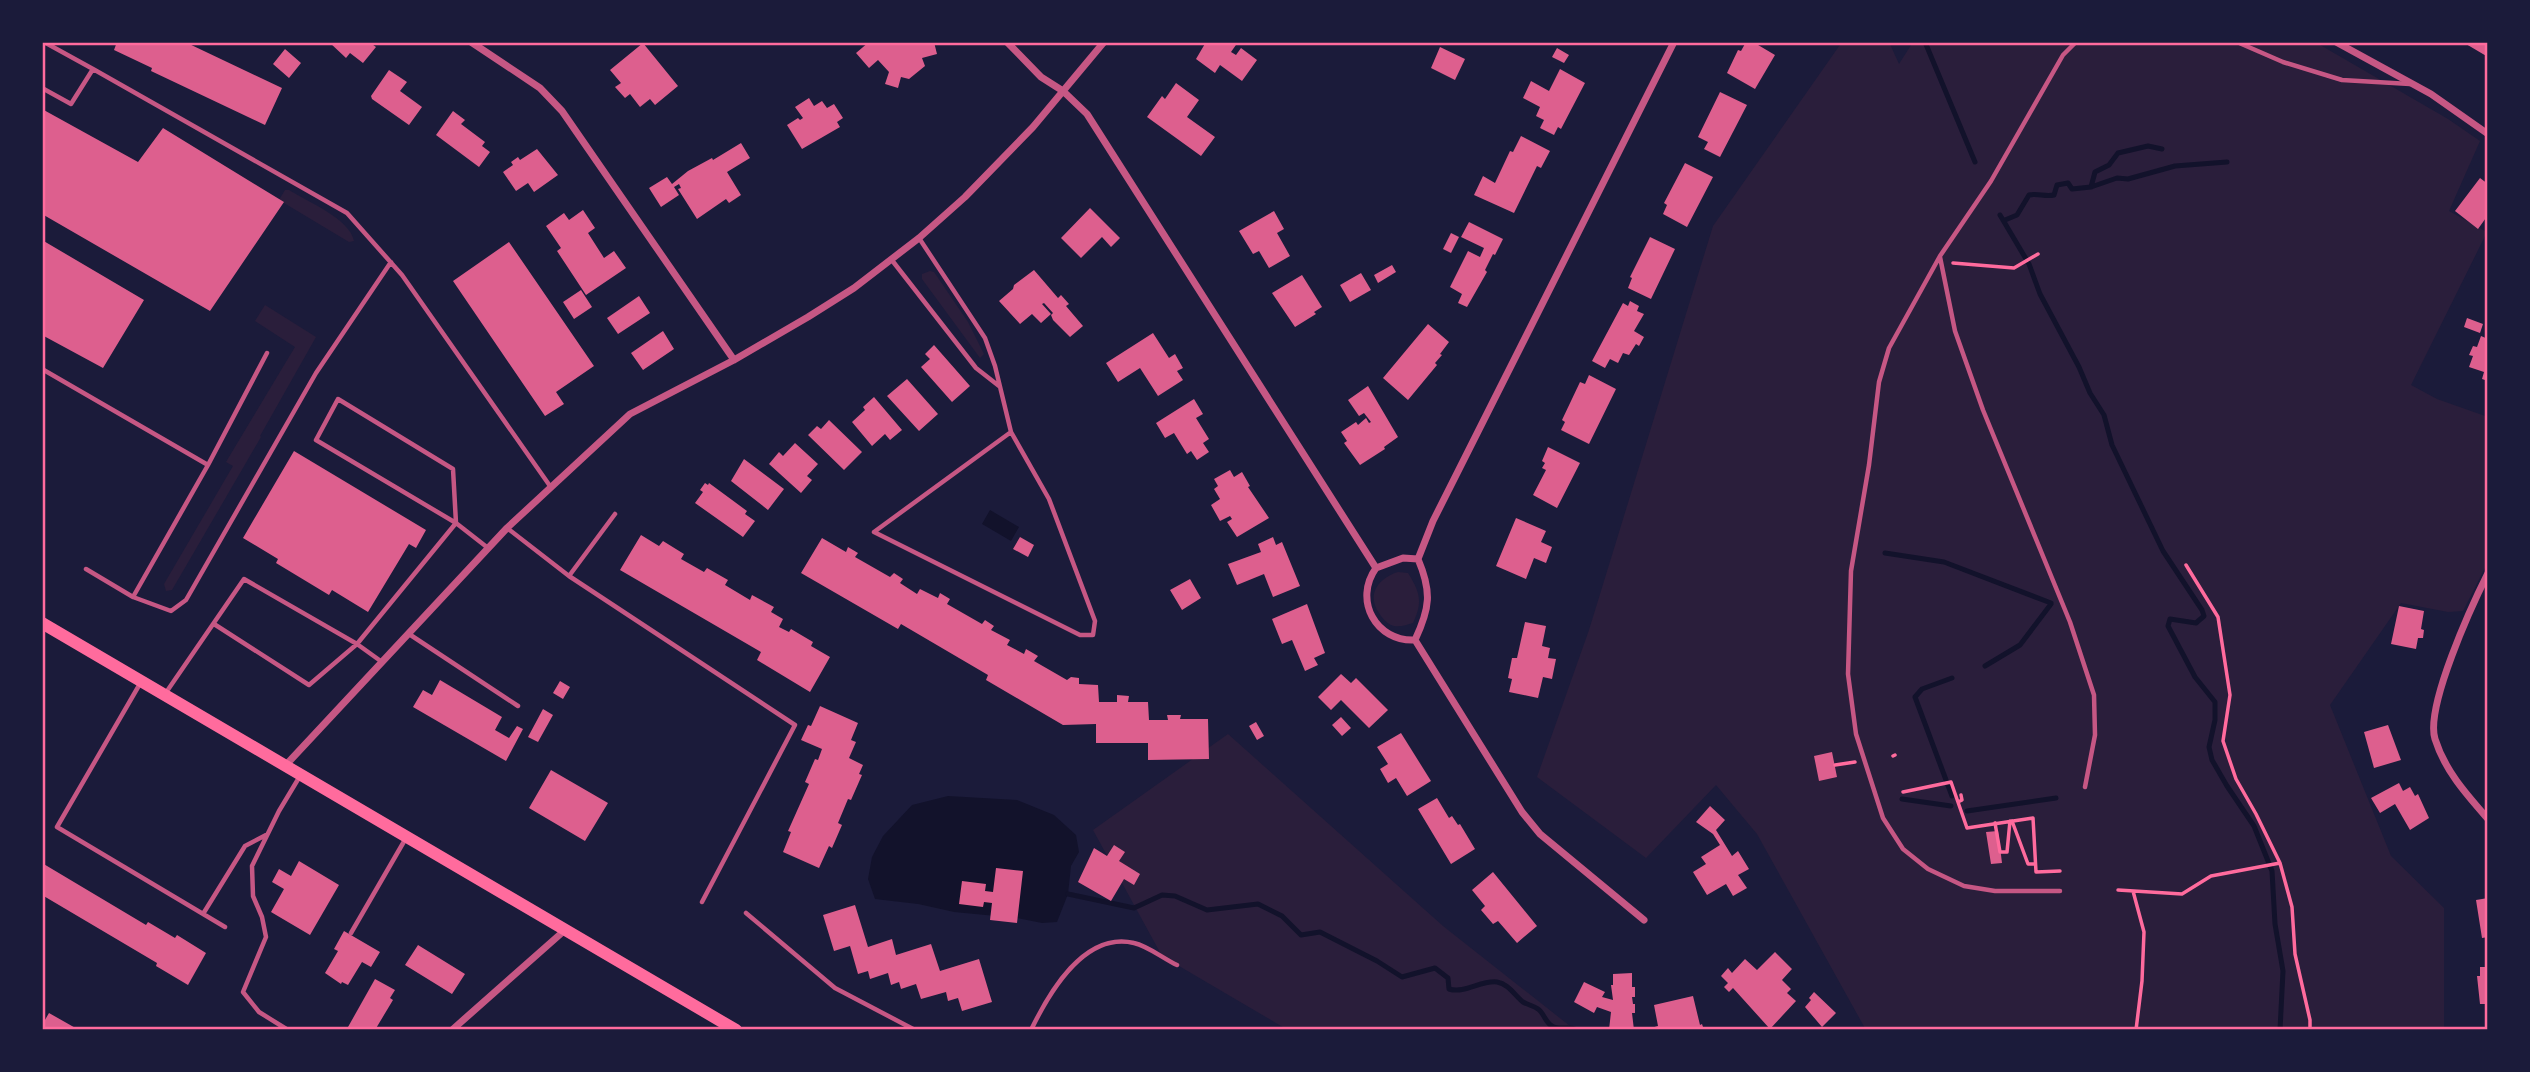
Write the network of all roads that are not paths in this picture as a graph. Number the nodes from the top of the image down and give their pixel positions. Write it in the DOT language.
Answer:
graph roads {
  1 [pos="44,42"];
  2 [pos="471,42"];
  3 [pos="1007,42"];
  4 [pos="1104,42"];
  5 [pos="1674,42"];
  6 [pos="2076,42"];
  7 [pos="2236,42"];
  8 [pos="2336,42"];
  9 [pos="93,69"];
  10 [pos="2411,84"];
  11 [pos="42,88"];
  12 [pos="1063,91"];
  13 [pos="2488,134"];
  14 [pos="919,238"];
  15 [pos="1940,256"];
  16 [pos="891,259"];
  17 [pos="391,262"];
  18 [pos="267,353"];
  19 [pos="734,360"];
  20 [pos="42,369"];
  21 [pos="1000,387"];
  22 [pos="1011,432"];
  23 [pos="208,465"];
  24 [pos="550,486"];
  25 [pos="615,514"];
  26 [pos="456,523"];
  27 [pos="507,528"];
  28 [pos="488,548"];
  29 [pos="1418,559"];
  30 [pos="1376,568"];
  31 [pos="86,569"];
  32 [pos="2488,573"];
  33 [pos="569,576"];
  34 [pos="133,597"];
  35 [pos="42,623"];
  36 [pos="214,624"];
  37 [pos="408,634"];
  38 [pos="1415,640"];
  39 [pos="357,644"];
  40 [pos="382,662"];
  41 [pos="141,682"];
  42 [pos="164,695"];
  43 [pos="517,706"];
  44 [pos="285,766"];
  45 [pos="301,775"];
  46 [pos="2085,787"];
  47 [pos="2488,819"];
  48 [pos="268,834"];
  49 [pos="407,838"];
  50 [pos="2060,891"];
  51 [pos="702,902"];
  52 [pos="746,913"];
  53 [pos="202,914"];
  54 [pos="1644,920"];
  55 [pos="225,927"];
  56 [pos="565,930"];
  57 [pos="351,933"];
  58 [pos="1177,965"];
  59 [pos="288,1030"];
  60 [pos="452,1030"];
  61 [pos="736,1030"];
  62 [pos="915,1030"];
  63 [pos="1031,1030"];
  1 -- 9 [label="lane"];
  2 -- 19 [label="street"];
  3 -- 12 [label="street"];
  4 -- 12 [label="street"];
  5 -- 29 [label="street"];
  6 -- 15 [label="lane"];
  7 -- 10 [label="lane"];
  8 -- 10 [label="street"];
  9 -- 11 [label="lane"];
  9 -- 17 [label="lane"];
  10 -- 13 [label="street"];
  12 -- 14 [label="street"];
  12 -- 30 [label="street"];
  14 -- 16 [label="street"];
  14 -- 21 [label="lane"];
  15 -- 46 [label="lane"];
  15 -- 50 [label="lane"];
  16 -- 19 [label="street"];
  16 -- 21 [label="lane"];
  17 -- 24 [label="lane"];
  17 -- 34 [label="lane"];
  18 -- 23 [label="lane"];
  19 -- 24 [label="street"];
  20 -- 23 [label="lane"];
  21 -- 22 [label="lane"];
  22 -- 22 [label="lane"];
  23 -- 34 [label="lane"];
  24 -- 27 [label="street"];
  25 -- 33 [label="lane"];
  26 -- 26 [label="lane"];
  26 -- 28 [label="lane"];
  26 -- 39 [label="lane"];
  27 -- 28 [label="street"];
  27 -- 33 [label="lane"];
  28 -- 37 [label="street"];
  29 -- 30 [label="street"];
  29 -- 38 [label="street"];
  30 -- 38 [label="street"];
  31 -- 34 [label="lane"];
  32 -- 47 [label="street"];
  33 -- 51 [label="lane"];
  35 -- 41 [label="main road"];
  36 -- 39 [label="lane"];
  36 -- 39 [label="lane"];
  36 -- 42 [label="lane"];
  37 -- 40 [label="street"];
  37 -- 43 [label="lane"];
  38 -- 54 [label="street"];
  39 -- 40 [label="lane"];
  40 -- 44 [label="street"];
  41 -- 42 [label="main road"];
  41 -- 53 [label="lane"];
  42 -- 44 [label="main road"];
  44 -- 45 [label="main road"];
  45 -- 48 [label="lane"];
  45 -- 49 [label="main road"];
  48 -- 53 [label="lane"];
  48 -- 59 [label="lane"];
  49 -- 56 [label="main road"];
  49 -- 57 [label="lane"];
  52 -- 62 [label="lane"];
  53 -- 55 [label="lane"];
  56 -- 60 [label="street"];
  56 -- 61 [label="main road"];
  58 -- 63 [label="lane"];
}
